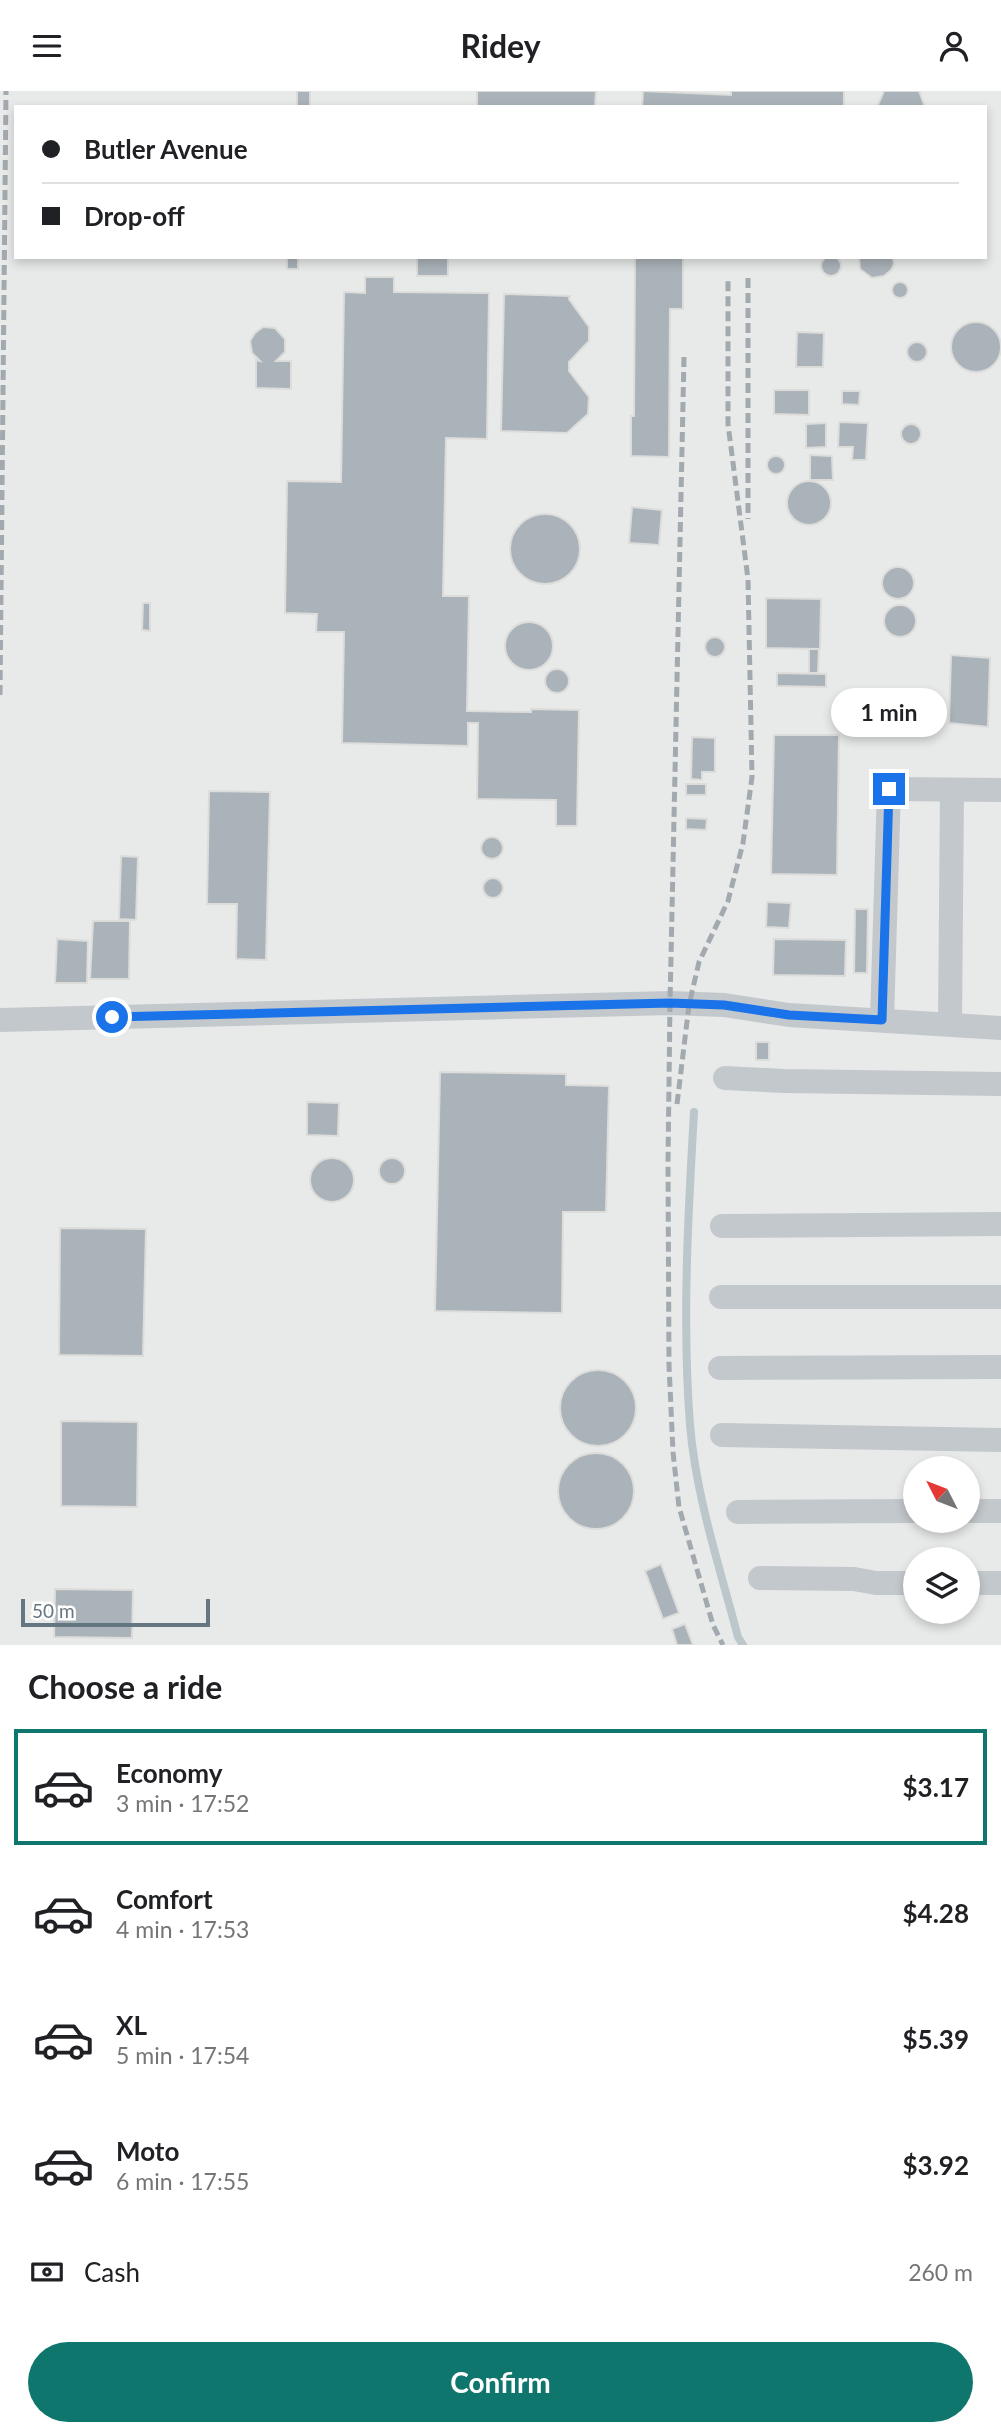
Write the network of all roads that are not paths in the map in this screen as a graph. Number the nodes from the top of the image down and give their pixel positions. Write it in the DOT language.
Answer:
graph roads {
  1 [pos="952,790"];
  2 [pos="1001,790"];
  3 [pos="0,1020"];
  4 [pos="882,1020"];
  5 [pos="950,1024"];
  6 [pos="1001,1028"];
  7 [pos="725,1078"];
  8 [pos="1001,1084"];
  9 [pos="1001,1224"];
  10 [pos="722,1226"];
  11 [pos="721,1297"];
  12 [pos="1001,1297"];
  13 [pos="1001,1367"];
  14 [pos="720,1368"];
  15 [pos="722,1435"];
  16 [pos="1001,1440"];
  17 [pos="903,1511"];
  18 [pos="980,1511"];
  19 [pos="1001,1511"];
  20 [pos="738,1512"];
  21 [pos="760,1577"];
  22 [pos="903,1583"];
  23 [pos="980,1583"];
  24 [pos="1001,1583"];
  1 -- 2 [label="street"];
  1 -- 4 [label="street"];
  1 -- 5 [label="street"];
  3 -- 4 [label="street"];
  4 -- 5 [label="street"];
  5 -- 6 [label="street"];
  7 -- 8 [label="street"];
  9 -- 10 [label="street"];
  11 -- 12 [label="street"];
  13 -- 14 [label="street"];
  15 -- 16 [label="street"];
  17 -- 20 [label="street"];
  18 -- 19 [label="street"];
  21 -- 22 [label="street"];
  23 -- 24 [label="street"];
}
